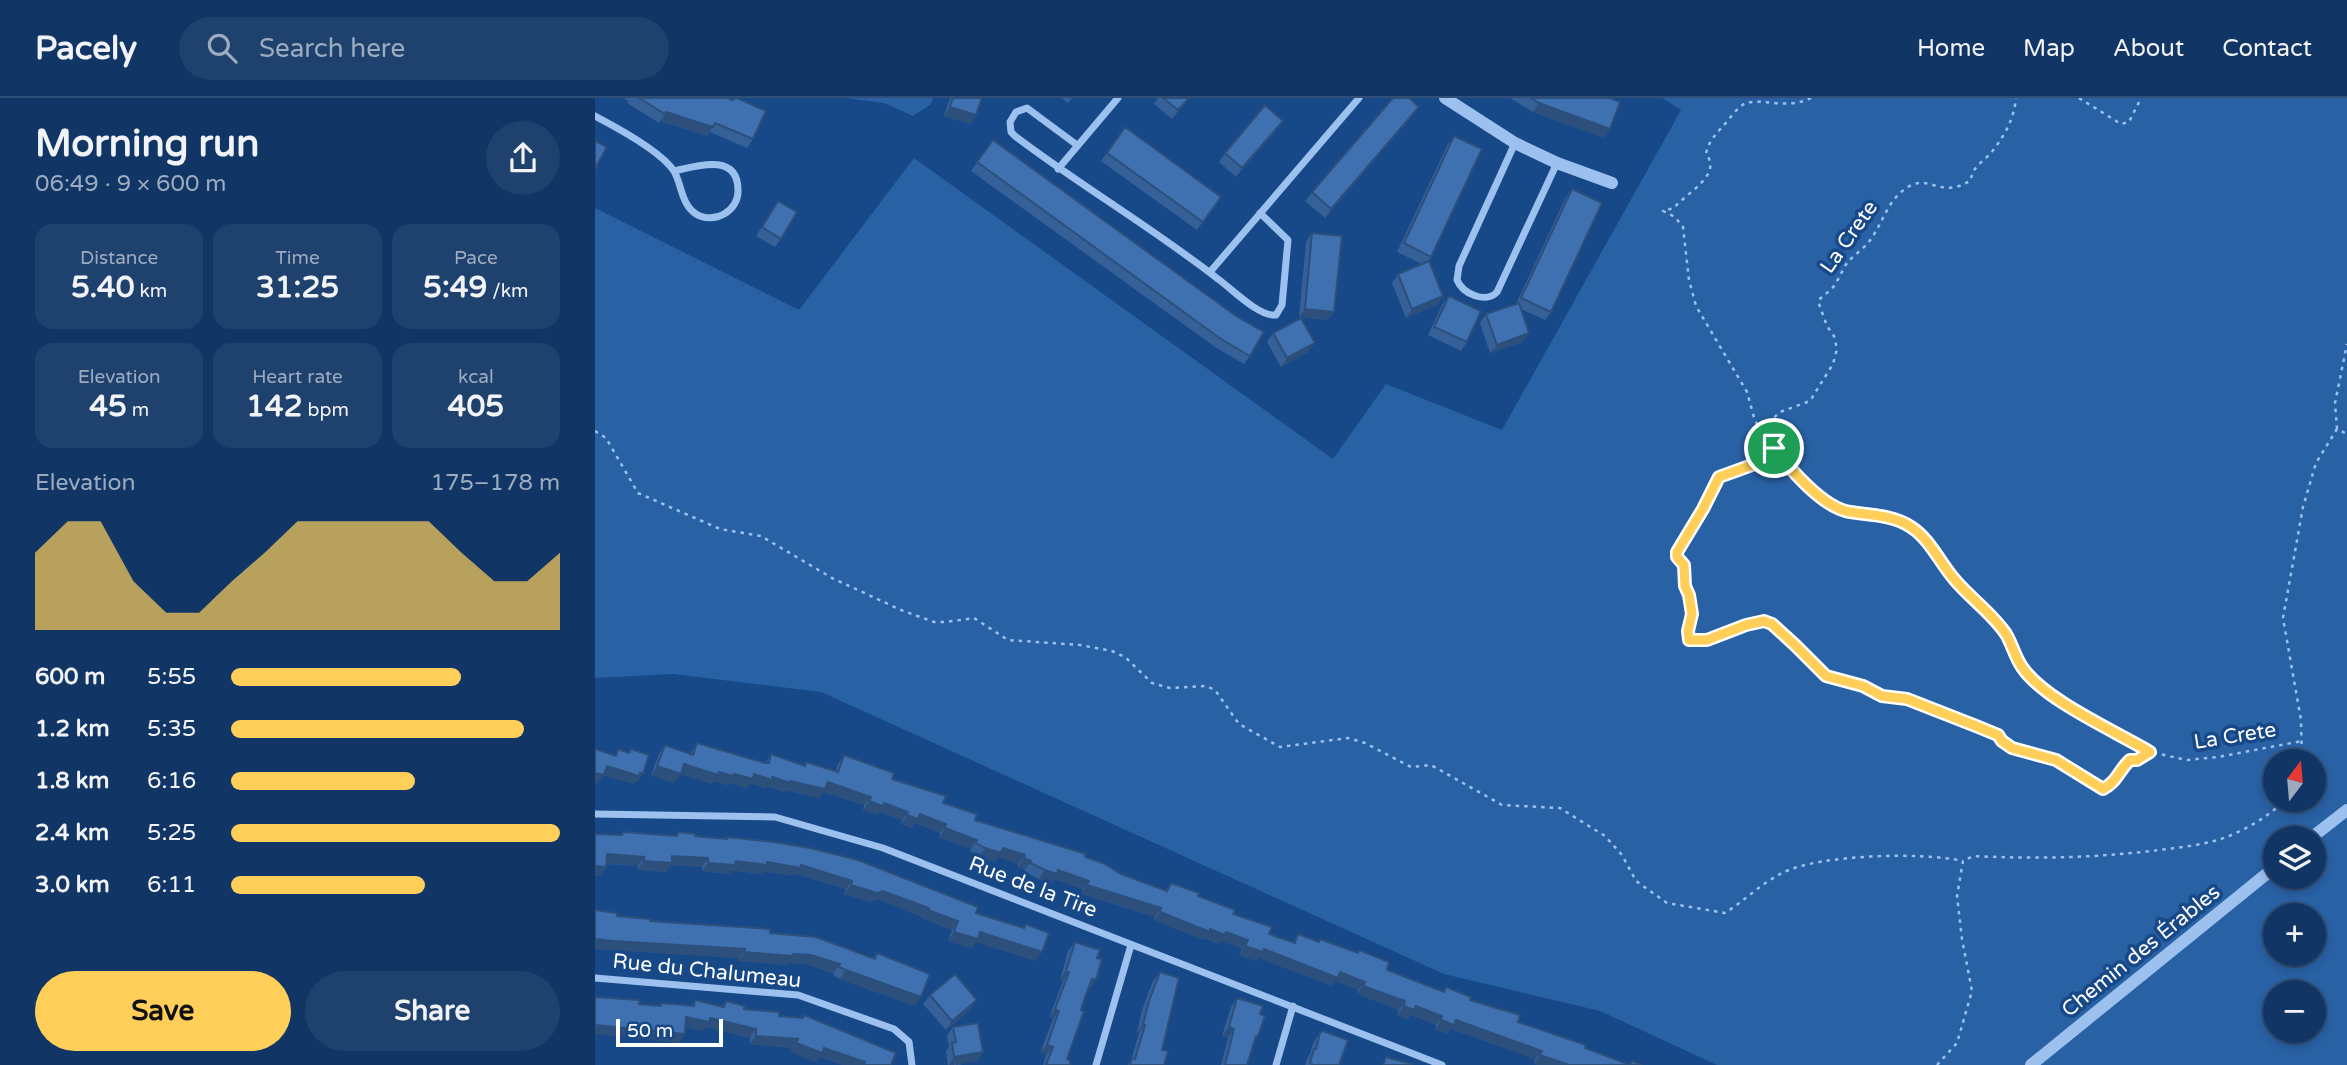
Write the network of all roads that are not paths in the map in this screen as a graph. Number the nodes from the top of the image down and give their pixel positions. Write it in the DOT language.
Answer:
graph roads {
  1 [pos="1118,98"];
  2 [pos="1359,98"];
  3 [pos="1445,98"];
  4 [pos="595,116"];
  5 [pos="1515,143"];
  6 [pos="1077,145"];
  7 [pos="1557,163"];
  8 [pos="1058,169"];
  9 [pos="674,171"];
  10 [pos="1612,183"];
  11 [pos="1260,214"];
  12 [pos="1210,272"];
  13 [pos="2347,810"];
  14 [pos="595,814"];
  15 [pos="2326,826"];
  16 [pos="2263,877"];
  17 [pos="1131,944"];
  18 [pos="595,978"];
  19 [pos="1293,1006"];
  20 [pos="912,1065"];
  21 [pos="1096,1065"];
  22 [pos="1276,1065"];
  23 [pos="1442,1065"];
  24 [pos="2031,1065"];
  1 -- 6 [label="street"];
  2 -- 11 [label="street"];
  3 -- 5 [label="street"];
  4 -- 9 [label="street"];
  5 -- 7 [label="street"];
  5 -- 7 [label="street"];
  6 -- 8 [label="street"];
  6 -- 8 [label="street"];
  7 -- 10 [label="street"];
  8 -- 12 [label="street"];
  9 -- 9 [label="street"];
  11 -- 12 [label="street"];
  11 -- 12 [label="street"];
  13 -- 15 [label="street"];
  14 -- 17 [label="street, Rue de la Tire"];
  16 -- 24 [label="street, Chemin des Érables"];
  17 -- 19 [label="street, Rue de la Tire"];
  17 -- 21 [label="street"];
  18 -- 20 [label="street, Rue du Chalumeau"];
  19 -- 22 [label="street"];
  19 -- 23 [label="street, Rue de la Tire"];
}
